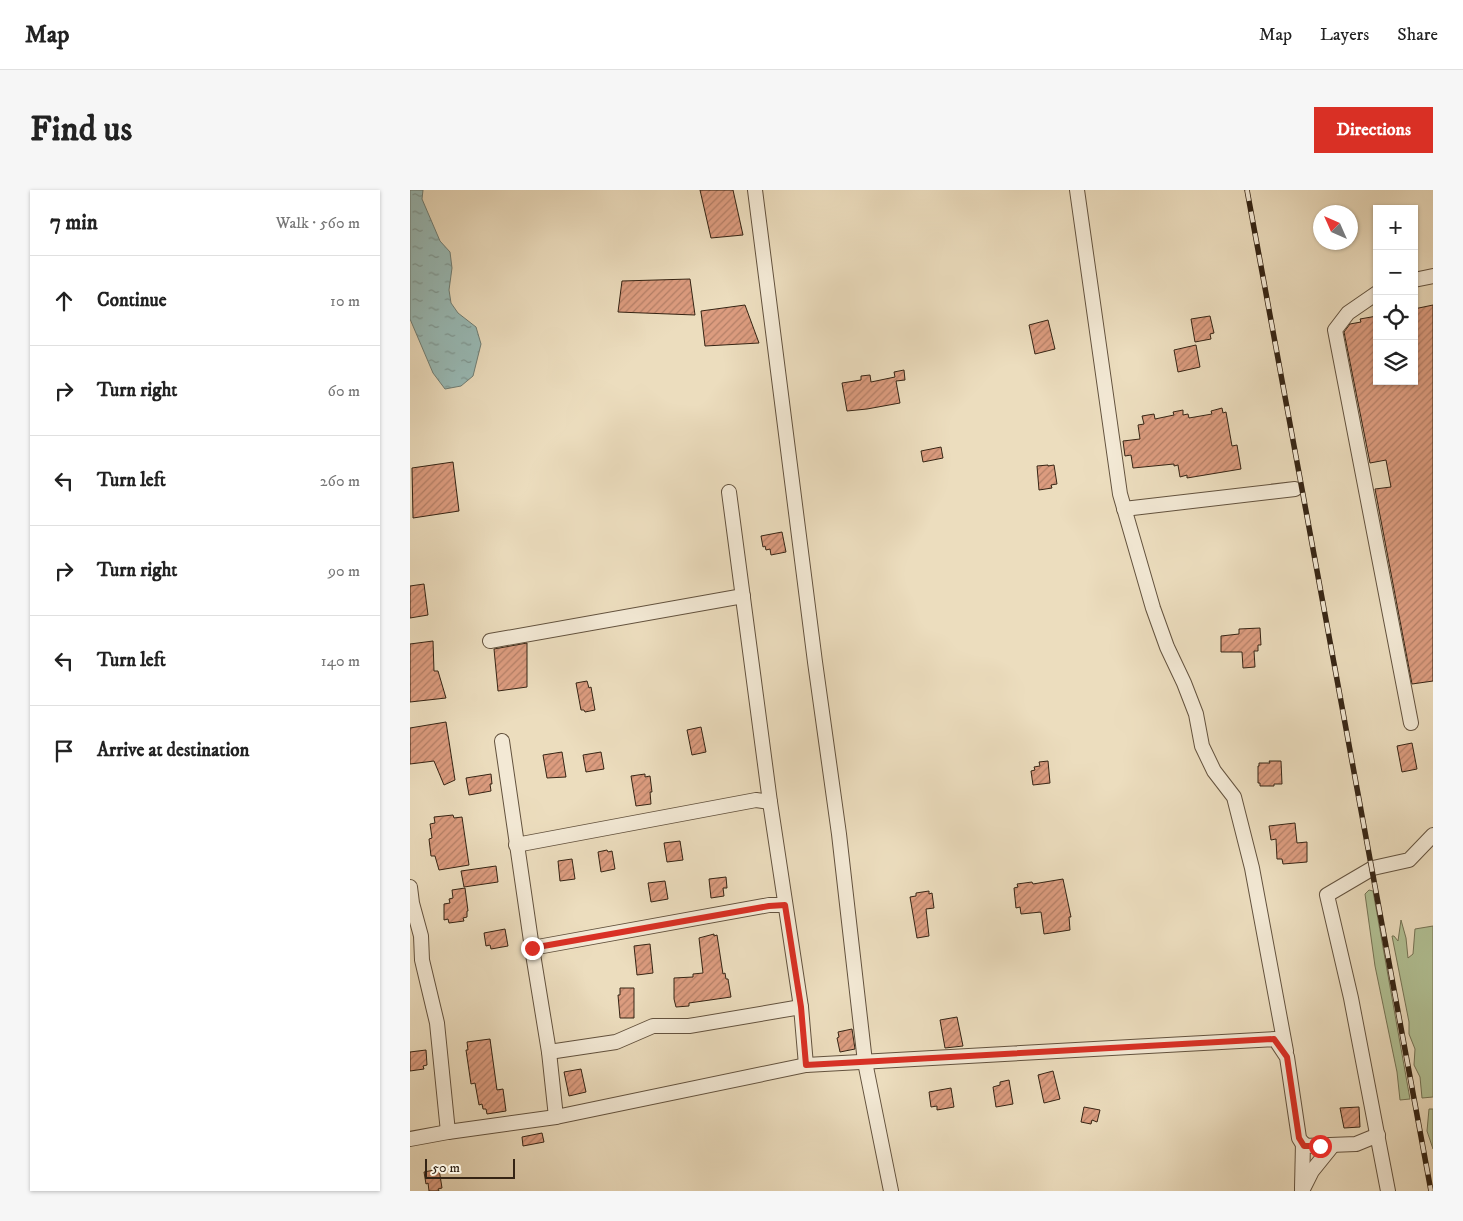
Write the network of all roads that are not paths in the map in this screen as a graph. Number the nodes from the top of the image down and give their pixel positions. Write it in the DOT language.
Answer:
graph roads {
  1 [pos="755,190"];
  2 [pos="1077,190"];
  3 [pos="1433,276"];
  4 [pos="1418,279"];
  5 [pos="1374,295"];
  6 [pos="1295,489"];
  7 [pos="729,492"];
  8 [pos="1124,509"];
  9 [pos="743,596"];
  10 [pos="490,641"];
  11 [pos="1411,723"];
  12 [pos="502,741"];
  13 [pos="770,802"];
  14 [pos="1433,835"];
  15 [pos="516,846"];
  16 [pos="410,887"];
  17 [pos="411,903"];
  18 [pos="785,905"];
  19 [pos="532,948"];
  20 [pos="801,1007"];
  21 [pos="549,1052"];
  22 [pos="1287,1057"];
  23 [pos="865,1062"];
  24 [pos="806,1065"];
  25 [pos="556,1117"];
  26 [pos="448,1132"];
  27 [pos="1378,1135"];
  28 [pos="410,1139"];
  29 [pos="1302,1143"];
  30 [pos="1333,1145"];
  31 [pos="891,1191"];
  32 [pos="1302,1191"];
  33 [pos="1388,1191"];
  1 -- 23 [label="street"];
  2 -- 8 [label="street"];
  3 -- 4 [label="street"];
  5 -- 11 [label="street"];
  6 -- 8 [label="street"];
  7 -- 9 [label="street"];
  8 -- 22 [label="street"];
  9 -- 10 [label="street"];
  9 -- 13 [label="street"];
  12 -- 15 [label="street"];
  13 -- 15 [label="street"];
  13 -- 18 [label="street"];
  14 -- 27 [label="street"];
  15 -- 19 [label="street"];
  16 -- 17 [label="street"];
  17 -- 26 [label="street"];
  18 -- 19 [label="street"];
  18 -- 20 [label="street"];
  19 -- 21 [label="street"];
  20 -- 21 [label="street"];
  20 -- 24 [label="street"];
  21 -- 25 [label="street"];
  22 -- 23 [label="street"];
  22 -- 29 [label="street"];
  23 -- 24 [label="street"];
  23 -- 31 [label="street"];
  24 -- 25 [label="street"];
  25 -- 26 [label="street"];
  26 -- 28 [label="street"];
  27 -- 30 [label="street"];
  27 -- 33 [label="street"];
  29 -- 30 [label="street"];
  29 -- 32 [label="street"];
  30 -- 32 [label="street"];
}
